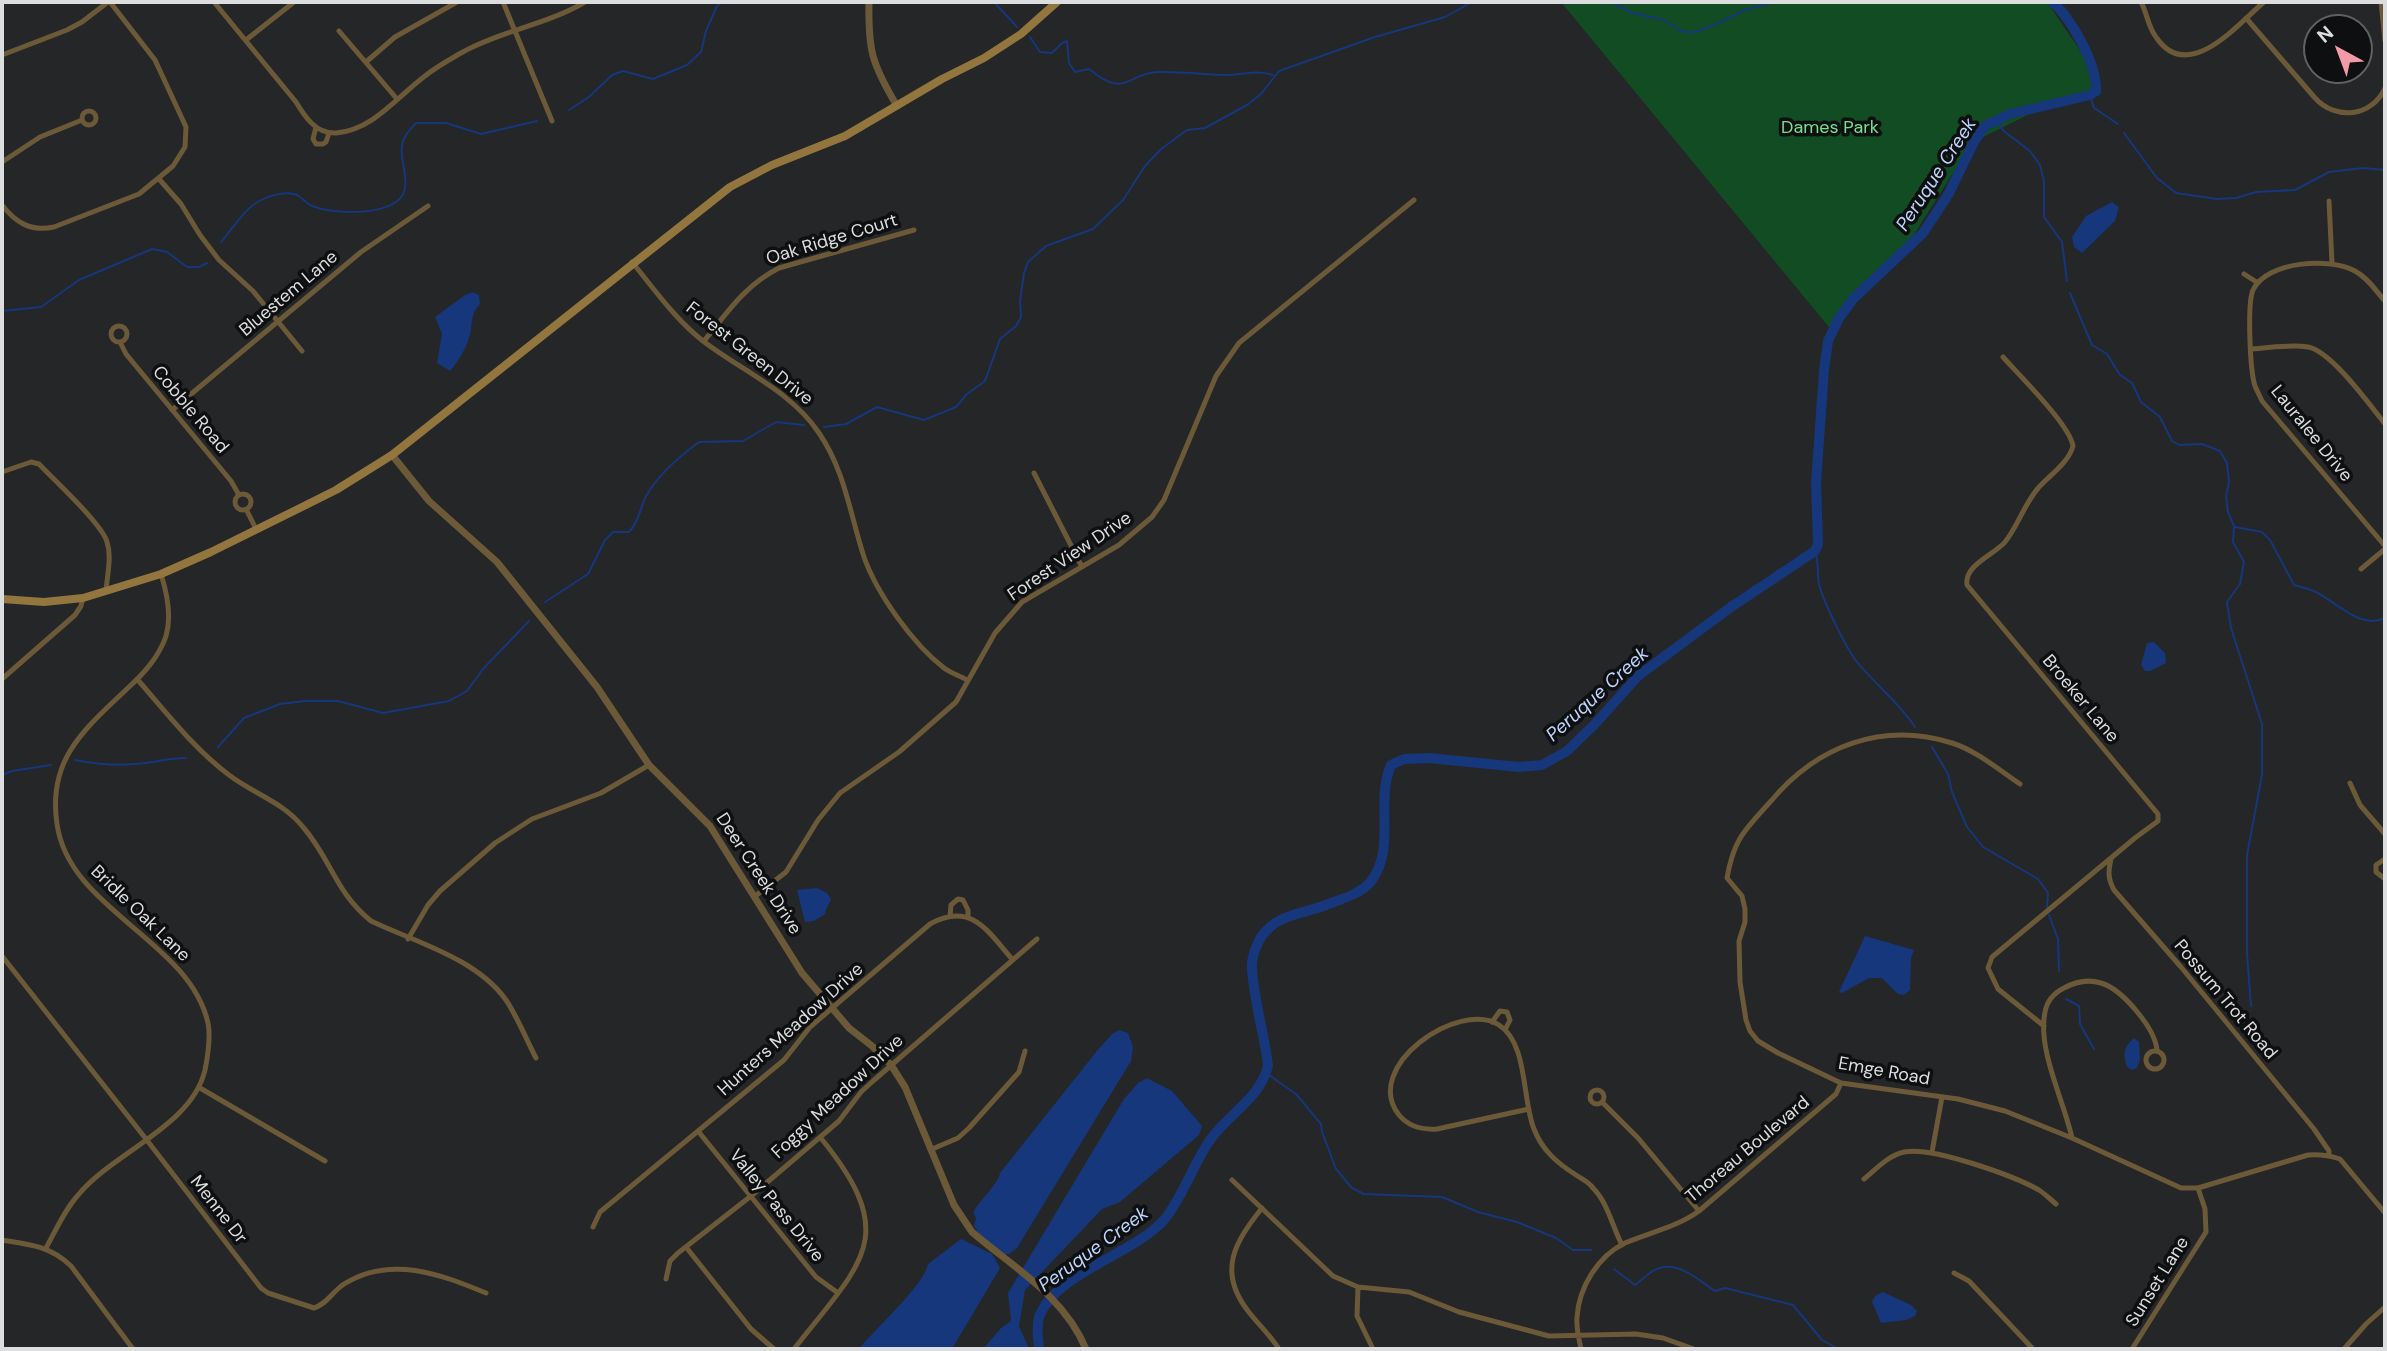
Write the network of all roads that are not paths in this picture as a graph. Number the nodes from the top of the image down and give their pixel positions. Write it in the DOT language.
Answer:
graph roads {
  1 [pos="109,2"];
  2 [pos="214,2"];
  3 [pos="294,2"];
  4 [pos="457,2"];
  5 [pos="503,2"];
  6 [pos="584,2"];
  7 [pos="869,2"];
  8 [pos="1057,2"];
  9 [pos="2141,2"];
  10 [pos="2264,2"];
  11 [pos="2381,2"];
  12 [pos="2246,18"];
  13 [pos="339,31"];
  14 [pos="516,31"];
  15 [pos="246,40"];
  16 [pos="2385,41"];
  17 [pos="2,55"];
  18 [pos="366,62"];
  19 [pos="2385,88"];
  20 [pos="397,99"];
  21 [pos="897,106"];
  22 [pos="82,120"];
  23 [pos="552,121"];
  24 [pos="316,127"];
  25 [pos="329,133"];
  26 [pos="2,162"];
  27 [pos="159,179"];
  28 [pos="1414,200"];
  29 [pos="2329,201"];
  30 [pos="2,205"];
  31 [pos="428,206"];
  32 [pos="914,230"];
  33 [pos="632,262"];
  34 [pos="2332,263"];
  35 [pos="2244,274"];
  36 [pos="2258,284"];
  37 [pos="2385,301"];
  38 [pos="278,322"];
  39 [pos="704,341"];
  40 [pos="120,342"];
  41 [pos="2252,349"];
  42 [pos="302,351"];
  43 [pos="2003,357"];
  44 [pos="172,410"];
  45 [pos="2385,424"];
  46 [pos="391,455"];
  47 [pos="2,472"];
  48 [pos="1034,473"];
  49 [pos="239,495"];
  50 [pos="246,509"];
  51 [pos="256,529"];
  52 [pos="2385,547"];
  53 [pos="1082,567"];
  54 [pos="2361,569"];
  55 [pos="161,574"];
  56 [pos="106,591"];
  57 [pos="83,598"];
  58 [pos="2,599"];
  59 [pos="2,679"];
  60 [pos="137,679"];
  61 [pos="967,680"];
  62 [pos="649,765"];
  63 [pos="2350,783"];
  64 [pos="2020,784"];
  65 [pos="2385,834"];
  66 [pos="2111,859"];
  67 [pos="2385,859"];
  68 [pos="2385,879"];
  69 [pos="754,897"];
  70 [pos="950,916"];
  71 [pos="968,917"];
  72 [pos="408,939"];
  73 [pos="1037,939"];
  74 [pos="2,956"];
  75 [pos="1013,960"];
  76 [pos="832,1008"];
  77 [pos="1492,1022"];
  78 [pos="2044,1026"];
  79 [pos="1504,1030"];
  80 [pos="1025,1051"];
  81 [pos="2157,1051"];
  82 [pos="536,1058"];
  83 [pos="891,1065"];
  84 [pos="1841,1083"];
  85 [pos="200,1087"];
  86 [pos="1942,1097"];
  87 [pos="1602,1102"];
  88 [pos="1529,1109"];
  89 [pos="698,1131"];
  90 [pos="820,1137"];
  91 [pos="2072,1138"];
  92 [pos="146,1139"];
  93 [pos="930,1150"];
  94 [pos="1932,1152"];
  95 [pos="2329,1155"];
  96 [pos="325,1161"];
  97 [pos="1864,1179"];
  98 [pos="1231,1180"];
  99 [pos="2198,1188"];
  100 [pos="751,1196"];
  101 [pos="2056,1204"];
  102 [pos="1262,1208"];
  103 [pos="1699,1211"];
  104 [pos="2385,1213"];
  105 [pos="593,1227"];
  106 [pos="2,1240"];
  107 [pos="1622,1245"];
  108 [pos="686,1247"];
  109 [pos="46,1248"];
  110 [pos="1954,1273"];
  111 [pos="666,1279"];
  112 [pos="1358,1287"];
  113 [pos="486,1293"];
  114 [pos="838,1293"];
  115 [pos="2385,1307"];
  116 [pos="1578,1335"];
  117 [pos="133,1349"];
  118 [pos="774,1349"];
  119 [pos="794,1349"];
  120 [pos="1086,1349"];
  121 [pos="1279,1349"];
  122 [pos="1373,1349"];
  123 [pos="1581,1349"];
  124 [pos="1694,1349"];
  125 [pos="2033,1349"];
  126 [pos="2132,1349"];
  127 [pos="2344,1349"];
  1 -- 17 [label="street"];
  1 -- 27 [label="street"];
  2 -- 15 [label="street"];
  3 -- 15 [label="street"];
  4 -- 18 [label="street"];
  5 -- 14 [label="street"];
  6 -- 14 [label="street"];
  7 -- 21 [label="street"];
  8 -- 21 [label="main road"];
  9 -- 12 [label="street"];
  10 -- 12 [label="street"];
  11 -- 16 [label="street"];
  12 -- 19 [label="street"];
  13 -- 18 [label="street"];
  14 -- 20 [label="street"];
  14 -- 23 [label="street"];
  15 -- 24 [label="street"];
  18 -- 20 [label="street"];
  20 -- 25 [label="street"];
  21 -- 33 [label="main road"];
  22 -- 26 [label="street"];
  24 -- 25 [label="street"];
  24 -- 25 [label="street"];
  27 -- 30 [label="street"];
  27 -- 38 [label="street"];
  28 -- 53 [label="street, Forest View Drive"];
  29 -- 34 [label="street"];
  31 -- 38 [label="street, Bluestem Lane"];
  32 -- 39 [label="street, Oak Ridge Court"];
  33 -- 39 [label="street, Forest Green Drive"];
  33 -- 46 [label="main road"];
  34 -- 36 [label="street"];
  34 -- 37 [label="street"];
  35 -- 36 [label="street"];
  36 -- 41 [label="street, Lauralee Drive"];
  38 -- 42 [label="street"];
  38 -- 44 [label="street, Bluestem Lane"];
  39 -- 61 [label="street, Forest Green Drive"];
  40 -- 44 [label="street, Cobble Road"];
  41 -- 45 [label="street"];
  41 -- 52 [label="street, Lauralee Drive"];
  43 -- 66 [label="street, Broeker Lane"];
  44 -- 49 [label="street, Cobble Road"];
  46 -- 51 [label="main road"];
  46 -- 62 [label="street, Deer Creek Drive"];
  47 -- 56 [label="street"];
  48 -- 53 [label="street"];
  49 -- 50 [label="street, Cobble Road"];
  49 -- 50 [label="street, Cobble Road"];
  50 -- 51 [label="street, Cobble Road"];
  51 -- 55 [label="main road"];
  52 -- 54 [label="street"];
  53 -- 61 [label="street, Forest View Drive"];
  55 -- 56 [label="main road"];
  55 -- 60 [label="street, Bridle Oak Lane"];
  56 -- 57 [label="main road"];
  57 -- 58 [label="main road"];
  57 -- 59 [label="street"];
  60 -- 72 [label="street"];
  60 -- 85 [label="street, Bridle Oak Lane"];
  61 -- 69 [label="street, Forest View Drive"];
  62 -- 69 [label="street, Deer Creek Drive"];
  62 -- 72 [label="street"];
  63 -- 65 [label="street"];
  64 -- 84 [label="street, Emge Road"];
  66 -- 78 [label="street, Broeker Lane"];
  66 -- 95 [label="street, Possum Trot Road"];
  67 -- 68 [label="street"];
  69 -- 76 [label="street, Deer Creek Drive"];
  70 -- 71 [label="street"];
  70 -- 71 [label="street, Hunters Meadow Drive"];
  70 -- 76 [label="street, Hunters Meadow Drive"];
  71 -- 75 [label="street, Hunters Meadow Drive"];
  72 -- 82 [label="street"];
  73 -- 75 [label="street, Foggy Meadow Drive"];
  74 -- 92 [label="street, Menne Dr"];
  75 -- 83 [label="street, Foggy Meadow Drive"];
  76 -- 83 [label="street, Deer Creek Drive"];
  76 -- 89 [label="street, Hunters Meadow Drive"];
  77 -- 79 [label="street"];
  77 -- 79 [label="street"];
  77 -- 88 [label="street"];
  78 -- 81 [label="street"];
  78 -- 91 [label="street"];
  79 -- 88 [label="street"];
  80 -- 93 [label="street"];
  83 -- 90 [label="street, Foggy Meadow Drive"];
  83 -- 93 [label="street, Deer Creek Drive"];
  84 -- 86 [label="street, Emge Road"];
  84 -- 103 [label="street, Thoreau Boulevard"];
  85 -- 92 [label="street, Bridle Oak Lane"];
  85 -- 96 [label="street"];
  86 -- 91 [label="street, Emge Road"];
  86 -- 94 [label="street"];
  87 -- 103 [label="street"];
  88 -- 107 [label="street"];
  89 -- 100 [label="street, Valley Pass Drive"];
  89 -- 105 [label="street, Hunters Meadow Drive"];
  90 -- 100 [label="street, Foggy Meadow Drive"];
  90 -- 114 [label="street"];
  91 -- 99 [label="street, Emge Road"];
  92 -- 109 [label="street, Bridle Oak Lane"];
  92 -- 113 [label="street, Menne Dr"];
  93 -- 120 [label="street, Deer Creek Drive"];
  94 -- 97 [label="street"];
  94 -- 101 [label="street"];
  95 -- 99 [label="street, Emge Road"];
  95 -- 104 [label="street"];
  98 -- 102 [label="street"];
  99 -- 126 [label="street, Sunset Lane"];
  100 -- 108 [label="street, Foggy Meadow Drive"];
  100 -- 114 [label="street, Valley Pass Drive"];
  102 -- 112 [label="street"];
  102 -- 121 [label="street"];
  103 -- 107 [label="street, Thoreau Boulevard"];
  106 -- 109 [label="street"];
  107 -- 116 [label="street, Thoreau Boulevard"];
  108 -- 111 [label="street, Foggy Meadow Drive"];
  108 -- 118 [label="street"];
  109 -- 117 [label="street"];
  110 -- 125 [label="street"];
  112 -- 116 [label="street"];
  112 -- 122 [label="street"];
  114 -- 119 [label="street"];
  115 -- 127 [label="street"];
  116 -- 123 [label="street, Thoreau Boulevard"];
  116 -- 124 [label="street"];
}
